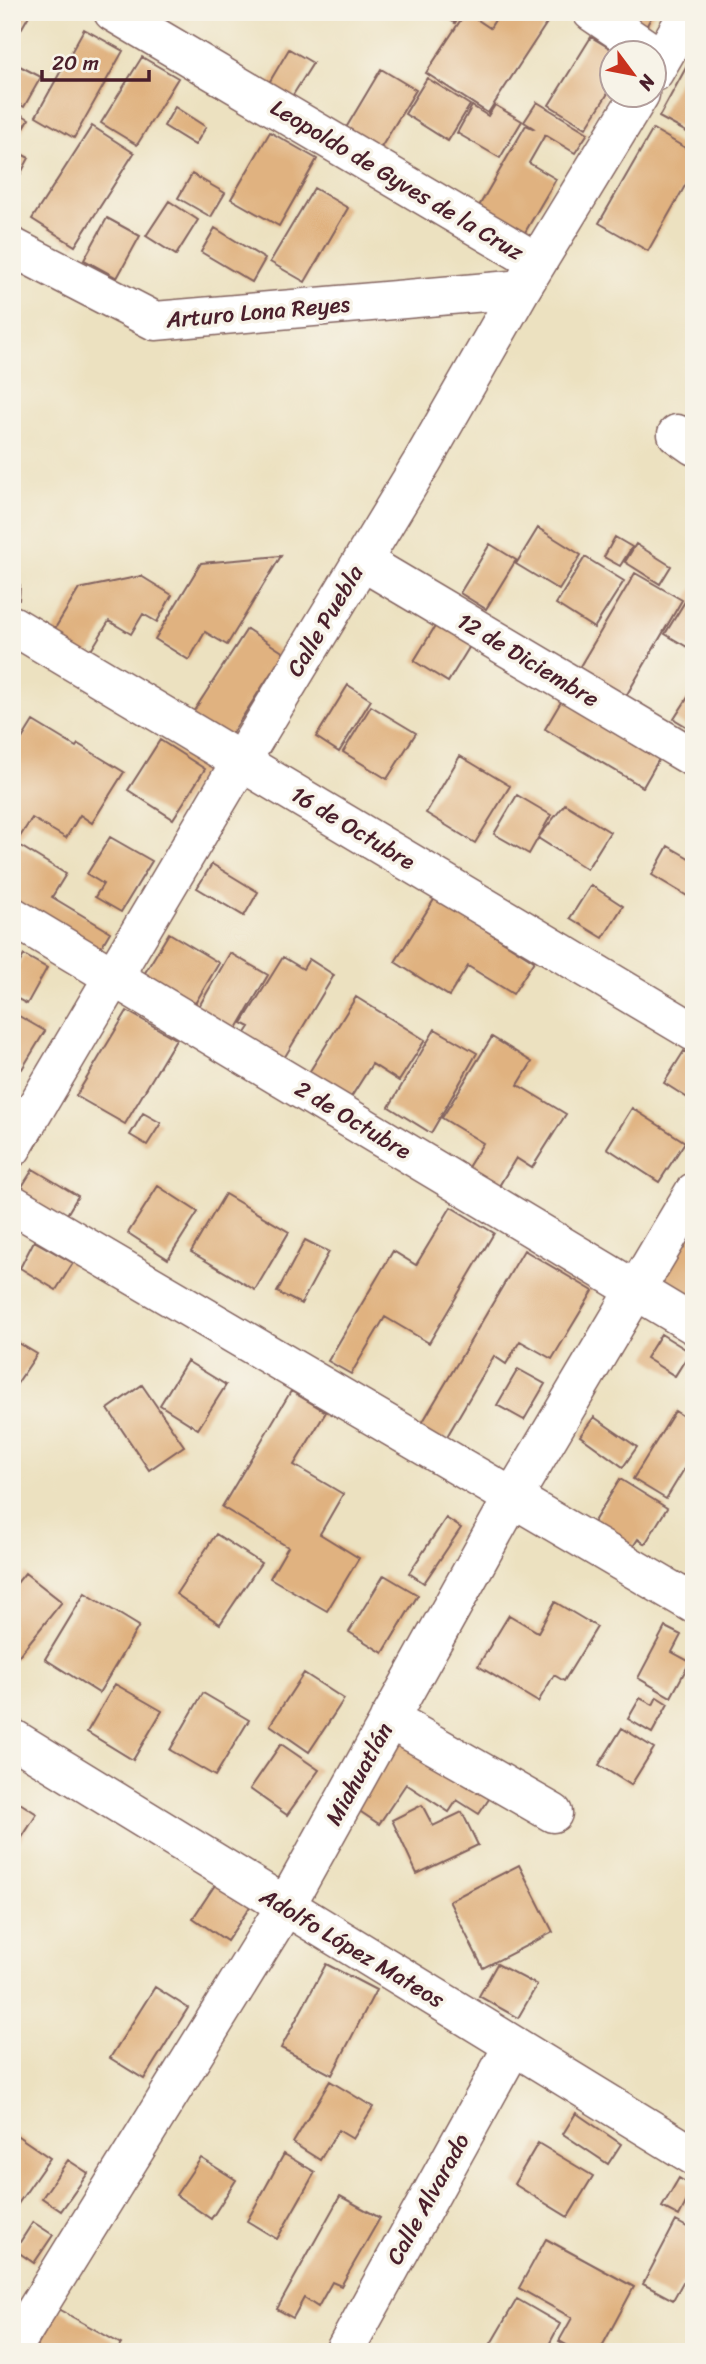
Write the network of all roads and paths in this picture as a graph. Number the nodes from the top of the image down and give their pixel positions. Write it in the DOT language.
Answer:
graph roads {
  1 [pos="113,12"];
  2 [pos="592,12"];
  3 [pos="689,12"];
  4 [pos="626,38"];
  5 [pos="668,42"];
  6 [pos="631,108"];
  7 [pos="12,247"];
  8 [pos="529,276"];
  9 [pos="362,561"];
  10 [pos="12,625"];
  11 [pos="694,758"];
  12 [pos="241,761"];
  13 [pos="12,916"];
  14 [pos="113,975"];
  15 [pos="694,1032"];
  16 [pos="12,1148"];
  17 [pos="694,1192"];
  18 [pos="12,1204"];
  19 [pos="635,1290"];
  20 [pos="694,1325"];
  21 [pos="513,1497"];
  22 [pos="694,1604"];
  23 [pos="389,1719"];
  24 [pos="12,1738"];
  25 [pos="553,1814"];
  26 [pos="285,1907"];
  27 [pos="513,2046"];
  28 [pos="694,2156"];
  29 [pos="12,2349"];
  30 [pos="344,2352"];
  1 -- 8 [label="street, Leopoldo de Gyves de la Cruz"];
  2 -- 4 [label="street"];
  3 -- 5 [label="street"];
  6 -- 8 [label="street, Calle Puebla"];
  7 -- 8 [label="street, Arturo Lona Reyes"];
  8 -- 9 [label="street, Calle Puebla"];
  9 -- 11 [label="street, 12 de Diciembre"];
  9 -- 12 [label="street, Calle Puebla"];
  10 -- 12 [label="street, 16 de Octubre"];
  12 -- 14 [label="street, Calle Puebla"];
  12 -- 15 [label="street, 16 de Octubre"];
  13 -- 14 [label="street, 2 de Octubre"];
  14 -- 16 [label="street, Calle Puebla"];
  14 -- 19 [label="street, 2 de Octubre"];
  17 -- 19 [label="street, Miahuatlán"];
  18 -- 21 [label="street"];
  19 -- 20 [label="street, 2 de Octubre"];
  19 -- 21 [label="street, Miahuatlán"];
  21 -- 22 [label="street"];
  21 -- 23 [label="street, Miahuatlán"];
  23 -- 25 [label="street"];
  23 -- 26 [label="street, Miahuatlán"];
  24 -- 26 [label="street, Adolfo López Mateos"];
  26 -- 27 [label="street, Adolfo López Mateos"];
  26 -- 29 [label="street, Miahuatlán"];
  27 -- 28 [label="street, Adolfo López Mateos"];
  27 -- 30 [label="street, Calle Alvarado"];
}
